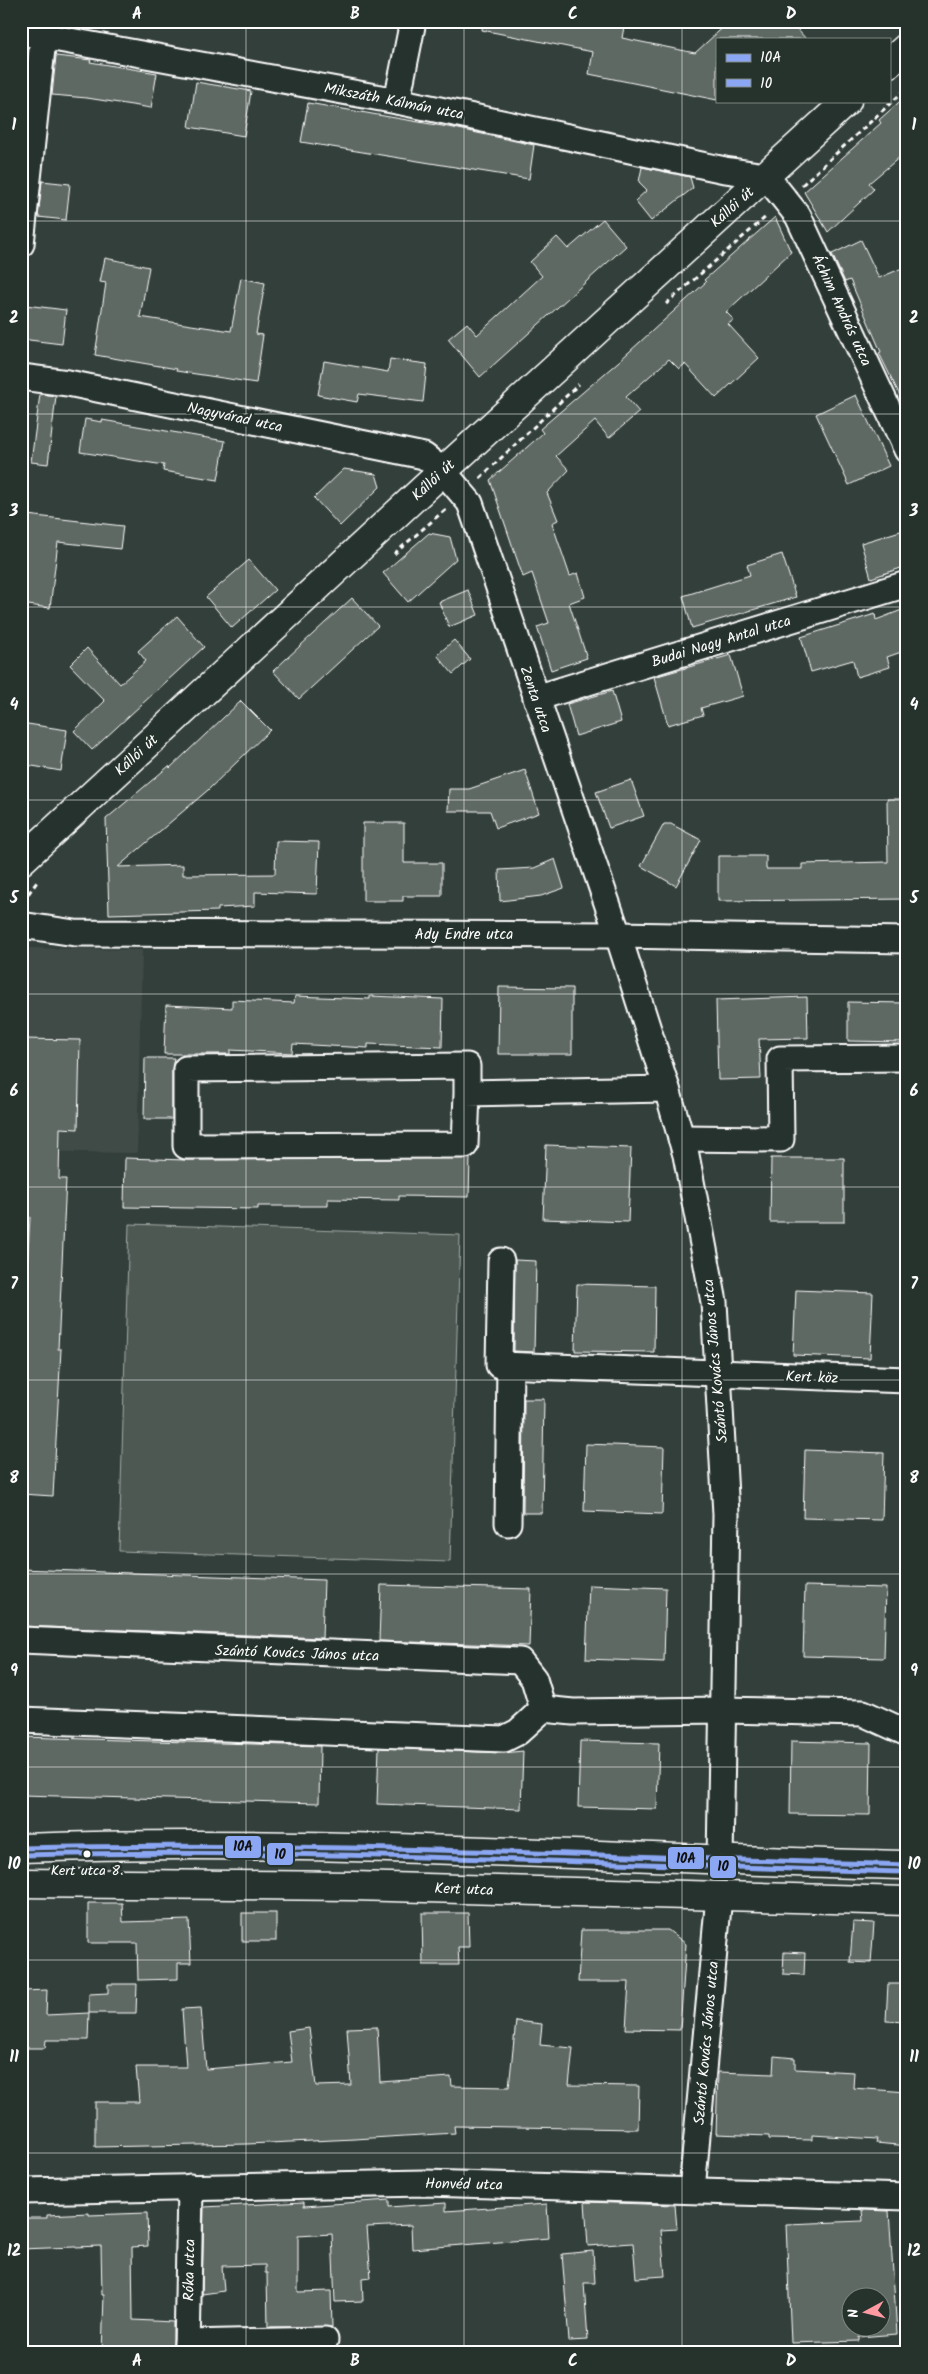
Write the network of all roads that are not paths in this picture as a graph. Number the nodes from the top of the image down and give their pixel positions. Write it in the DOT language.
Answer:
graph roads {
  1 [pos="413,21"];
  2 [pos="37,30"];
  3 [pos="907,47"];
  4 [pos="890,62"];
  5 [pos="397,101"];
  6 [pos="846,102"];
  7 [pos="766,176"];
  8 [pos="21,244"];
  9 [pos="21,377"];
  10 [pos="907,450"];
  11 [pos="443,471"];
  12 [pos="907,584"];
  13 [pos="536,698"];
  14 [pos="21,862"];
  15 [pos="21,926"];
  16 [pos="618,935"];
  17 [pos="907,940"];
  18 [pos="907,1058"];
  19 [pos="667,1089"];
  20 [pos="467,1093"];
  21 [pos="681,1138"];
  22 [pos="502,1261"];
  23 [pos="510,1365"];
  24 [pos="718,1373"];
  25 [pos="907,1380"];
  26 [pos="508,1523"];
  27 [pos="21,1640"];
  28 [pos="544,1709"];
  29 [pos="723,1710"];
  30 [pos="21,1720"];
  31 [pos="907,1733"];
  32 [pos="21,1848"];
  33 [pos="720,1860"];
  34 [pos="907,1865"];
  35 [pos="21,1883"];
  36 [pos="719,1896"];
  37 [pos="907,1901"];
  38 [pos="190,2187"];
  39 [pos="692,2190"];
  40 [pos="21,2191"];
  41 [pos="907,2197"];
  42 [pos="326,2340"];
  43 [pos="187,2348"];
  1 -- 5 [label="street"];
  2 -- 5 [label="street, Mikszáth Kálmán utca"];
  2 -- 8 [label="street"];
  3 -- 4 [label="main road"];
  5 -- 7 [label="street, Mikszáth Kálmán utca"];
  6 -- 7 [label="main road, Kállói út"];
  7 -- 10 [label="street, Áchim András utca"];
  7 -- 11 [label="main road, Kállói út"];
  9 -- 11 [label="street, Nagyvárad utca"];
  11 -- 13 [label="street, Zenta utca"];
  11 -- 14 [label="main road, Kállói út"];
  12 -- 13 [label="street, Budai Nagy Antal utca"];
  13 -- 16 [label="street, Zenta utca"];
  15 -- 16 [label="street, Ady Endre utca"];
  16 -- 17 [label="street, Ady Endre utca"];
  16 -- 19 [label="street, Szántó Kovács János utca"];
  18 -- 21 [label="street"];
  19 -- 20 [label="street"];
  19 -- 21 [label="street, Szántó Kovács János utca"];
  20 -- 20 [label="street"];
  21 -- 24 [label="street, Szántó Kovács János utca"];
  22 -- 23 [label="street"];
  23 -- 24 [label="street, Kert köz"];
  23 -- 26 [label="street"];
  24 -- 25 [label="street, Kert köz"];
  24 -- 29 [label="street, Szántó Kovács János utca"];
  27 -- 28 [label="street, Szántó Kovács János utca"];
  28 -- 29 [label="street"];
  28 -- 30 [label="street"];
  29 -- 31 [label="street"];
  29 -- 33 [label="street, Szántó Kovács János utca"];
  32 -- 33 [label="main road"];
  33 -- 34 [label="main road"];
  35 -- 36 [label="main road, Kert utca"];
  36 -- 37 [label="main road, Kert utca"];
  36 -- 39 [label="street, Szántó Kovács János utca"];
  38 -- 39 [label="street, Honvéd utca"];
  38 -- 40 [label="street, Honvéd utca"];
  38 -- 43 [label="street, Róka utca"];
  39 -- 41 [label="street, Honvéd utca"];
  42 -- 43 [label="street"];
}
